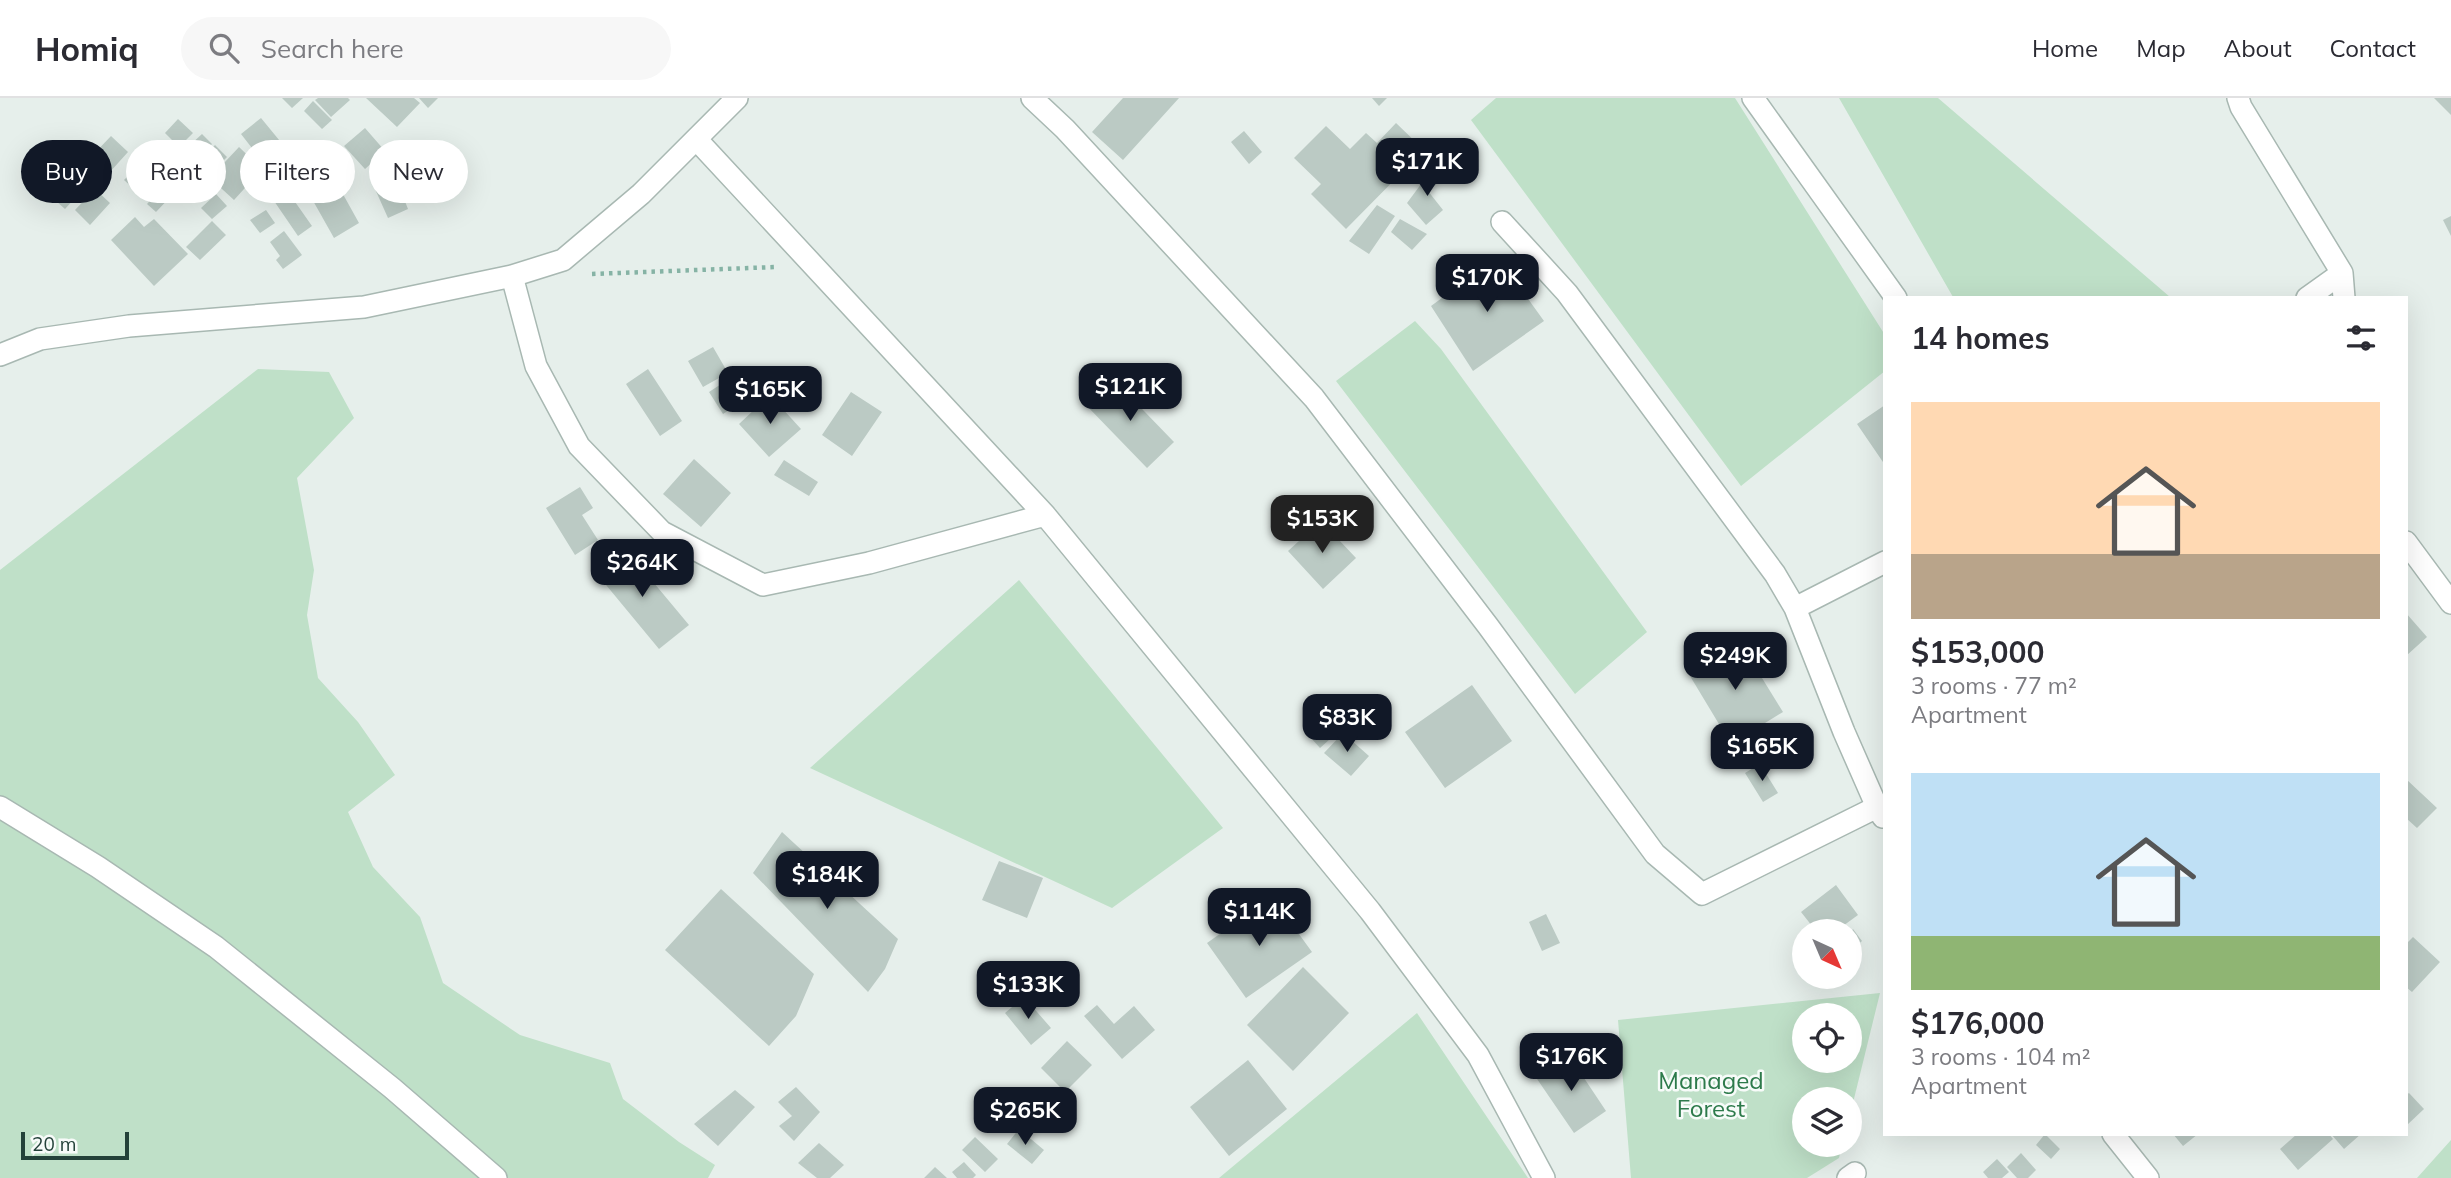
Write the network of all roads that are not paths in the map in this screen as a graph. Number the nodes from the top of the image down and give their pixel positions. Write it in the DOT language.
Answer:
graph roads {
  1 [pos="737,98"];
  2 [pos="1032,98"];
  3 [pos="1753,98"];
  4 [pos="2238,98"];
  5 [pos="698,140"];
  6 [pos="1502,222"];
  7 [pos="2342,273"];
  8 [pos="512,276"];
  9 [pos="1895,296"];
  10 [pos="2310,296"];
  11 [pos="2344,296"];
  12 [pos="0,355"];
  13 [pos="1045,515"];
  14 [pos="2408,545"];
  15 [pos="1883,563"];
  16 [pos="2451,603"];
  17 [pos="1795,608"];
  18 [pos="1,806"];
  19 [pos="1881,813"];
  20 [pos="2115,1136"];
  21 [pos="496,1178"];
  22 [pos="1544,1178"];
  23 [pos="2148,1178"];
  1 -- 5 [label="street"];
  2 -- 19 [label="street"];
  3 -- 9 [label="street"];
  4 -- 7 [label="street"];
  5 -- 8 [label="street"];
  5 -- 13 [label="street"];
  6 -- 17 [label="street"];
  7 -- 10 [label="street"];
  7 -- 11 [label="street"];
  8 -- 12 [label="street"];
  8 -- 13 [label="street"];
  13 -- 22 [label="street"];
  14 -- 16 [label="street"];
  15 -- 17 [label="street"];
  17 -- 19 [label="street"];
  18 -- 21 [label="street"];
  20 -- 23 [label="street"];
}
